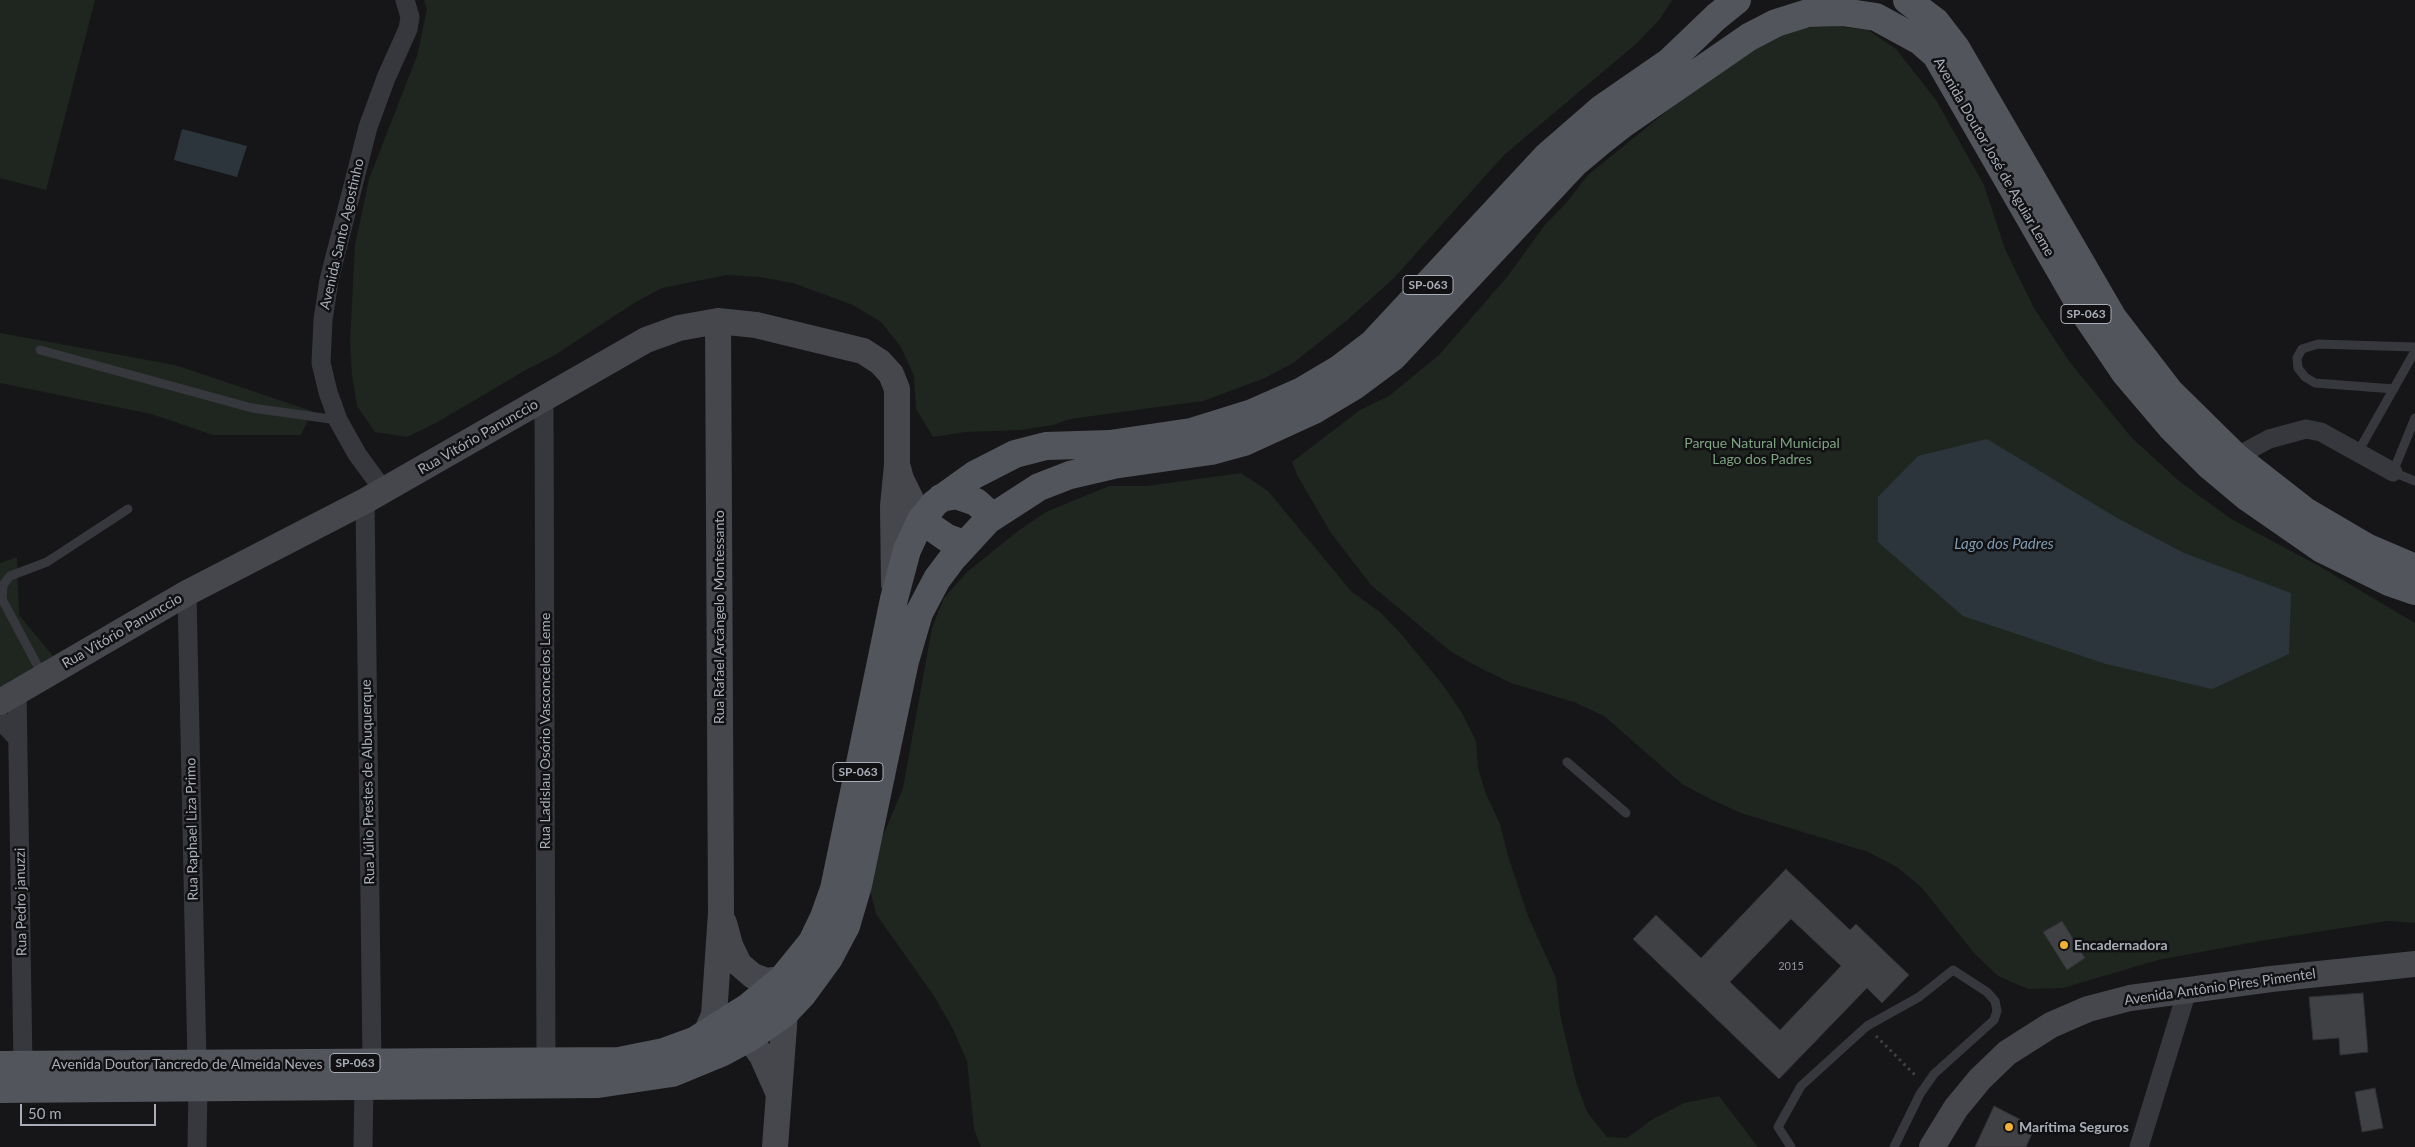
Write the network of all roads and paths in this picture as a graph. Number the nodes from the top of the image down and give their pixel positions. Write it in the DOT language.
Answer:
graph roads {
  1 [pos="405,0"];
  2 [pos="1737,0"];
  3 [pos="1752,0"];
  4 [pos="1907,0"];
  5 [pos="1811,7"];
  6 [pos="1719,8"];
  7 [pos="1776,23"];
  8 [pos="718,322"];
  9 [pos="2415,347"];
  10 [pos="40,350"];
  11 [pos="2415,351"];
  12 [pos="2394,389"];
  13 [pos="544,400"];
  14 [pos="2415,418"];
  15 [pos="338,420"];
  16 [pos="2358,452"];
  17 [pos="2236,457"];
  18 [pos="897,465"];
  19 [pos="2393,472"];
  20 [pos="2415,481"];
  21 [pos="374,496"];
  22 [pos="927,506"];
  23 [pos="128,509"];
  24 [pos="988,520"];
  25 [pos="964,544"];
  26 [pos="2415,568"];
  27 [pos="2415,592"];
  28 [pos="187,593"];
  29 [pos="894,599"];
  30 [pos="44,676"];
  31 [pos="9,697"];
  32 [pos="0,720"];
  33 [pos="18,738"];
  34 [pos="1567,762"];
  35 [pos="1626,814"];
  36 [pos="721,913"];
  37 [pos="2415,964"];
  38 [pos="782,980"];
  39 [pos="2187,991"];
  40 [pos="748,1007"];
  41 [pos="785,1012"];
  42 [pos="1867,1026"];
  43 [pos="706,1033"];
  44 [pos="749,1038"];
  45 [pos="546,1062"];
  46 [pos="12,1065"];
  47 [pos="368,1074"];
  48 [pos="197,1076"];
  49 [pos="1926,1086"];
  50 [pos="0,1089"];
  51 [pos="778,1092"];
  52 [pos="197,1147"];
  53 [pos="363,1147"];
  54 [pos="776,1147"];
  55 [pos="1791,1147"];
  56 [pos="1894,1147"];
  57 [pos="1932,1147"];
  58 [pos="2139,1147"];
  1 -- 15 [label="street, Avenida Santo Agostinho"];
  2 -- 6 [label="main road, SP-063"];
  3 -- 7 [label="main road"];
  4 -- 17 [label="main road, Avenida Doutor José de Aguiar Leme / SP-063"];
  5 -- 7 [label="main road, Avenida Doutor José de Aguiar Leme / SP-063"];
  5 -- 27 [label="main road, Avenida Doutor José de Aguiar Leme / SP-063"];
  6 -- 22 [label="main road, SP-063"];
  7 -- 24 [label="main road, Avenida Doutor José de Aguiar Leme / SP-063"];
  8 -- 13 [label="street, Rua Vitório Panunccio"];
  8 -- 18 [label="street, Rua Vitório Panunccio"];
  8 -- 36 [label="street, Rua Rafael Arcângelo Montessanto"];
  9 -- 12 [label="lane"];
  10 -- 15 [label="lane"];
  11 -- 12 [label="lane"];
  12 -- 16 [label="lane"];
  13 -- 21 [label="street, Rua Vitório Panunccio"];
  13 -- 45 [label="street, Rua Ladislau Osório Vasconcelos Leme"];
  14 -- 19 [label="lane"];
  15 -- 21 [label="street, Avenida Santo Agostinho"];
  16 -- 17 [label="street"];
  16 -- 19 [label="street"];
  17 -- 26 [label="main road, Avenida Doutor José de Aguiar Leme / SP-063"];
  18 -- 22 [label="street, Rua Vitório Panunccio"];
  18 -- 29 [label="street, Rua Vitório Panunccio"];
  19 -- 20 [label="lane"];
  21 -- 28 [label="street, Rua Vitório Panunccio"];
  21 -- 47 [label="street, Rua Júlio Prestes de Albuquerque"];
  22 -- 24 [label="main road"];
  22 -- 25 [label="main road"];
  22 -- 29 [label="main road, Avenida Doutor Tancredo de Almeida Neves / SP-063"];
  23 -- 30 [label="lane"];
  24 -- 25 [label="main road, Avenida Doutor José de Aguiar Leme / SP-063"];
  25 -- 41 [label="main road, Avenida Doutor Tancredo de Almeida Neves / SP-063"];
  28 -- 30 [label="street, Rua Vitório Panunccio"];
  28 -- 48 [label="street, Rua Raphael Liza Primo"];
  29 -- 38 [label="main road, Avenida Doutor Tancredo de Almeida Neves / SP-063"];
  30 -- 31 [label="street, Rua Vitório Panunccio"];
  31 -- 33 [label="street, Rua Pedro januzzi"];
  32 -- 33 [label="street"];
  33 -- 46 [label="street, Rua Pedro januzzi"];
  34 -- 35 [label="lane"];
  36 -- 38 [label="street, Rua Rafael Arcângelo Montessanto"];
  36 -- 43 [label="street, Rua Rafael Arcângelo Montessanto"];
  37 -- 39 [label="street, Avenida Antônio Pires Pimentel"];
  38 -- 40 [label="main road, Avenida Doutor Tancredo de Almeida Neves / SP-063"];
  39 -- 57 [label="street, Avenida Antônio Pires Pimentel"];
  39 -- 58 [label="street"];
  40 -- 43 [label="main road, Avenida Doutor Tancredo de Almeida Neves / SP-063"];
  40 -- 44 [label="street"];
  41 -- 44 [label="main road, Avenida Doutor Tancredo de Almeida Neves / SP-063"];
  41 -- 51 [label="street"];
  42 -- 49 [label="path"];
  42 -- 49 [label="lane"];
  42 -- 55 [label="lane"];
  43 -- 45 [label="main road, Avenida Doutor Tancredo de Almeida Neves / SP-063"];
  44 -- 47 [label="main road, Avenida Doutor Tancredo de Almeida Neves / SP-063"];
  44 -- 51 [label="street"];
  45 -- 47 [label="main road, Avenida Doutor Tancredo de Almeida Neves / SP-063"];
  46 -- 48 [label="main road, Avenida Doutor Tancredo de Almeida Neves / SP-063"];
  47 -- 48 [label="main road, Avenida Doutor Tancredo de Almeida Neves / SP-063"];
  47 -- 53 [label="street, Rua Júlio Prestes de Albuquerque"];
  48 -- 50 [label="main road, Avenida Doutor Tancredo de Almeida Neves / SP-063"];
  48 -- 52 [label="street, Rua Raphael Liza Primo"];
  49 -- 56 [label="lane"];
  51 -- 54 [label="street"];
}
